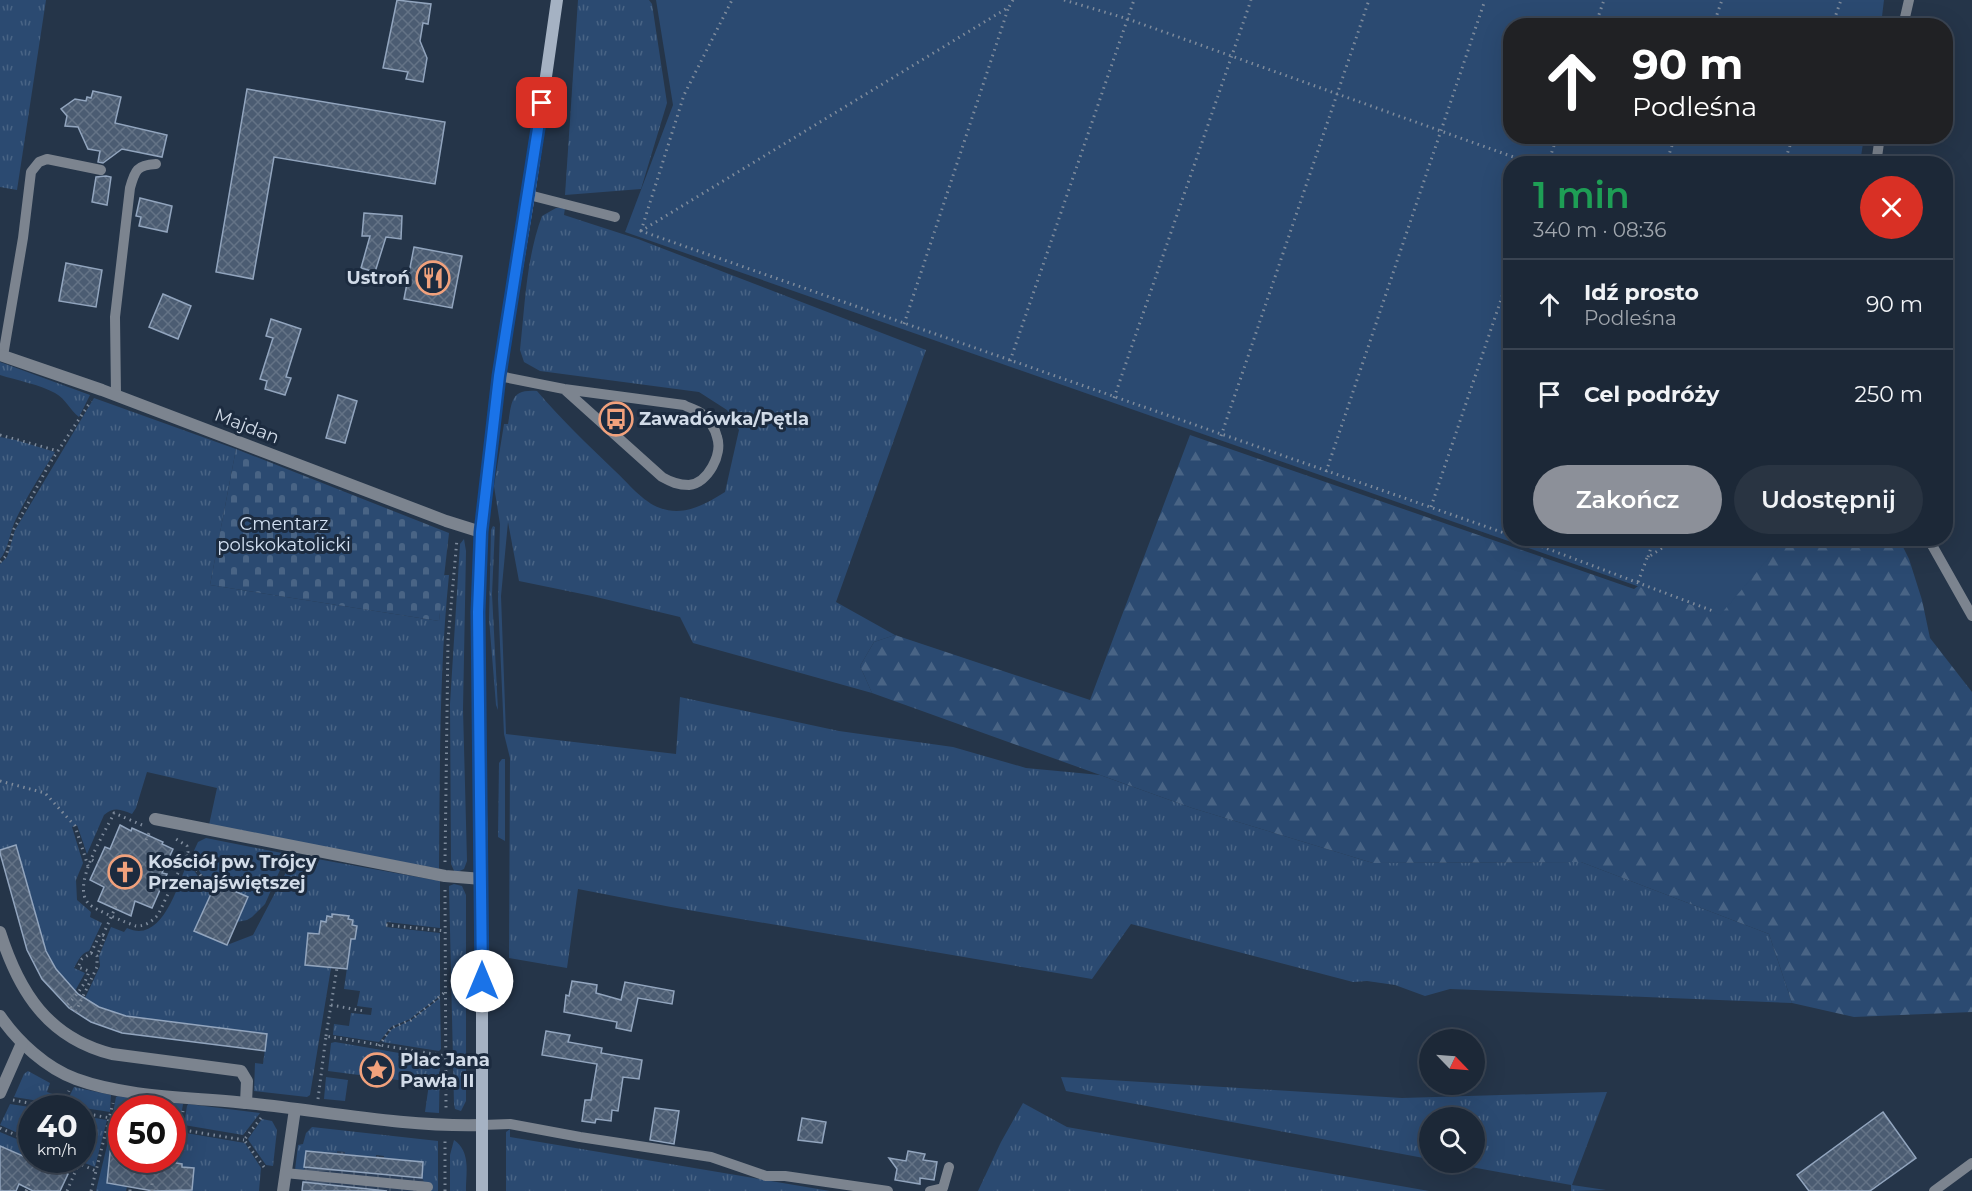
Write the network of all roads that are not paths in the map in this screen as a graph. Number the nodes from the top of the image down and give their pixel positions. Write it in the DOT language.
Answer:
graph roads {
  1 [pos="557,0"];
  2 [pos="1909,0"];
  3 [pos="1905,18"];
  4 [pos="156,164"];
  5 [pos="100,170"];
  6 [pos="529,195"];
  7 [pos="615,216"];
  8 [pos="1,355"];
  9 [pos="499,376"];
  10 [pos="564,389"];
  11 [pos="116,395"];
  12 [pos="481,532"];
  13 [pos="1933,546"];
  14 [pos="1972,616"];
  15 [pos="155,819"];
  16 [pos="482,879"];
  17 [pos="0,932"];
  18 [pos="0,1016"];
  19 [pos="22,1043"];
  20 [pos="4,1096"];
  21 [pos="246,1103"];
  22 [pos="295,1109"];
  23 [pos="482,1125"];
  24 [pos="1972,1163"];
  25 [pos="949,1167"];
  26 [pos="285,1173"];
  27 [pos="428,1188"];
  28 [pos="283,1191"];
  29 [pos="482,1191"];
  30 [pos="888,1191"];
  31 [pos="930,1191"];
  32 [pos="1934,1191"];
  1 -- 6 [label="main road"];
  2 -- 3 [label="lane"];
  4 -- 11 [label="lane"];
  5 -- 8 [label="lane"];
  6 -- 7 [label="lane"];
  6 -- 9 [label="main road"];
  8 -- 11 [label="street, Majdan"];
  9 -- 10 [label="lane"];
  9 -- 12 [label="main road"];
  10 -- 10 [label="lane"];
  11 -- 12 [label="street, Majdan"];
  12 -- 16 [label="main road"];
  13 -- 14 [label="lane"];
  15 -- 16 [label="street"];
  16 -- 23 [label="main road"];
  17 -- 21 [label="street"];
  18 -- 19 [label="street"];
  19 -- 20 [label="street"];
  19 -- 21 [label="street"];
  21 -- 22 [label="street"];
  22 -- 23 [label="street"];
  22 -- 26 [label="street"];
  23 -- 29 [label="main road"];
  23 -- 30 [label="lane"];
  24 -- 32 [label="lane"];
  25 -- 31 [label="lane"];
  26 -- 27 [label="lane"];
  26 -- 28 [label="street"];
}
